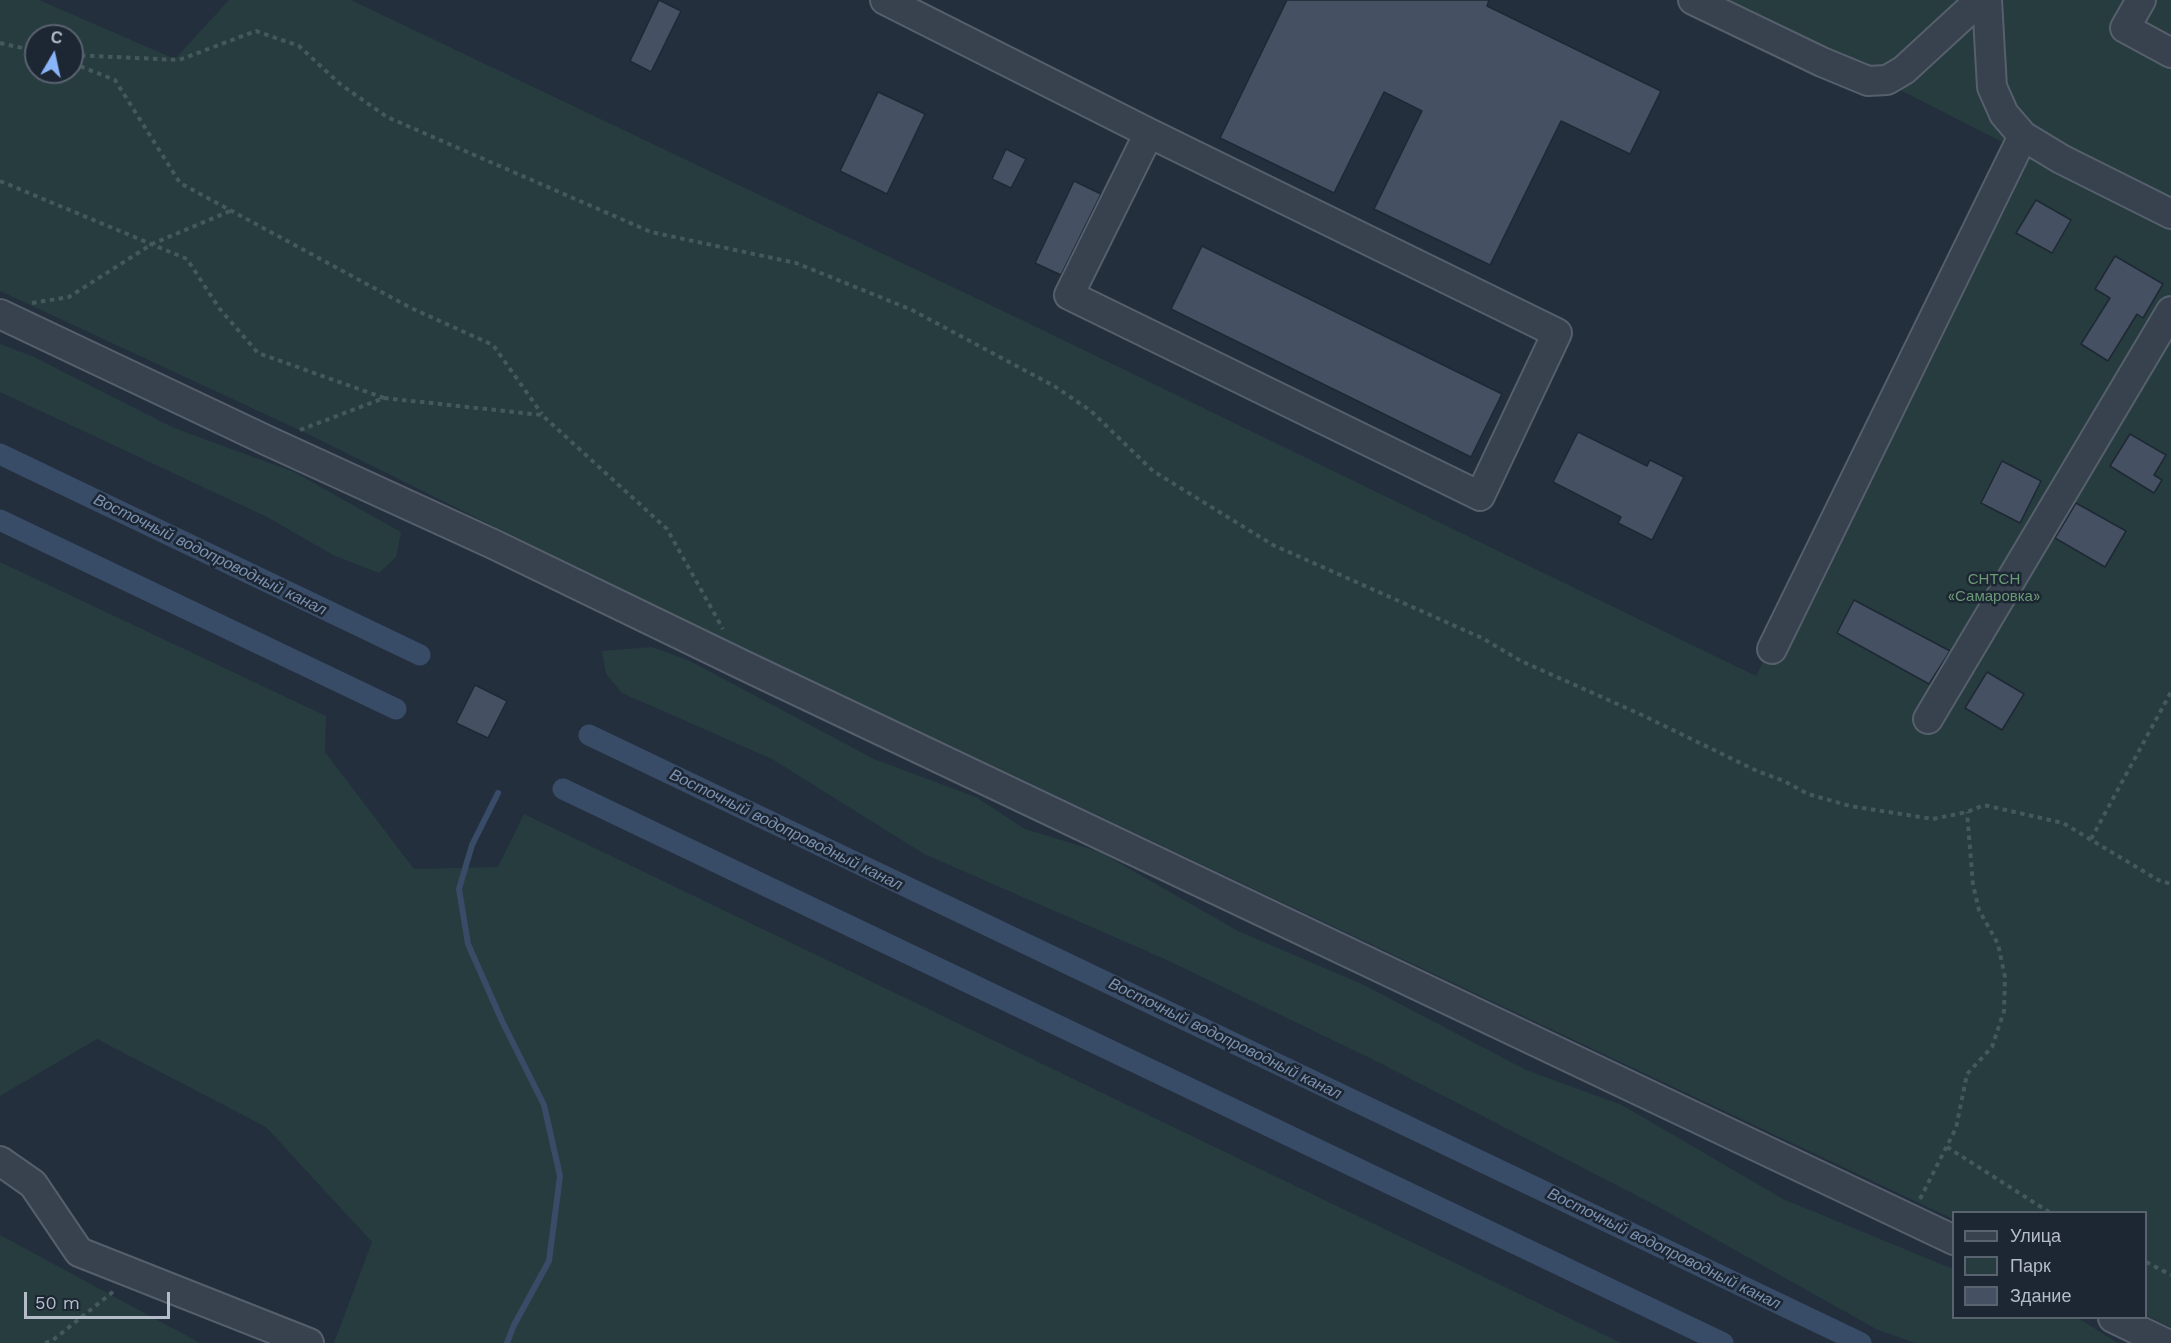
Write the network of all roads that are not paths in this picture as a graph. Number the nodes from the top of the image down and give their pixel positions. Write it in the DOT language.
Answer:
graph roads {
  1 [pos="885,0"];
  2 [pos="1693,0"];
  3 [pos="1980,0"];
  4 [pos="1987,0"];
  5 [pos="2141,0"];
  6 [pos="2171,53"];
  7 [pos="1149,133"];
  8 [pos="2022,136"];
  9 [pos="2171,214"];
  10 [pos="12,309"];
  11 [pos="2171,311"];
  12 [pos="1772,649"];
  13 [pos="1928,719"];
  14 [pos="0,1161"];
  15 [pos="1952,1240"];
  16 [pos="2117,1319"];
  17 [pos="309,1343"];
  18 [pos="2165,1343"];
  1 -- 7 [label="street"];
  2 -- 3 [label="street"];
  4 -- 8 [label="street"];
  5 -- 6 [label="street"];
  7 -- 7 [label="street"];
  8 -- 9 [label="street"];
  8 -- 12 [label="street"];
  10 -- 15 [label="street"];
  11 -- 13 [label="street"];
  14 -- 17 [label="street"];
  16 -- 18 [label="street"];
}
